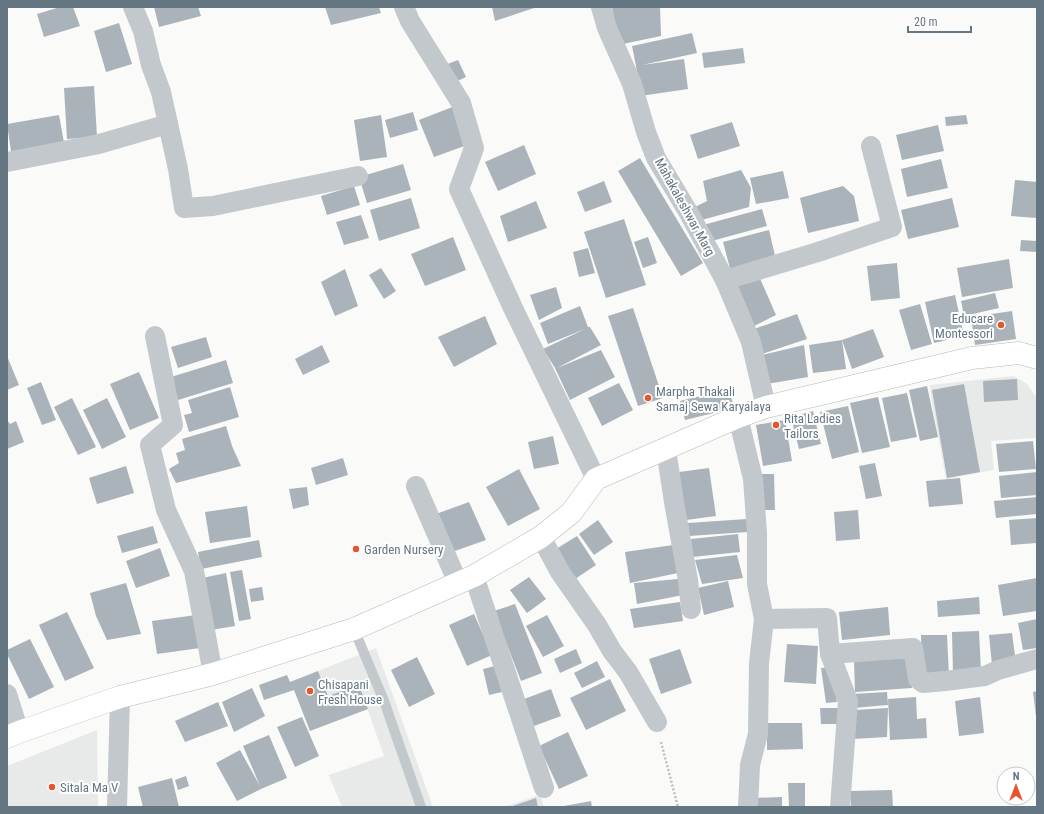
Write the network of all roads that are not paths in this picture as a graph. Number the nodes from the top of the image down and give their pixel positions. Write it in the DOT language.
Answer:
graph roads {
  1 [pos="132,7"];
  2 [pos="404,7"];
  3 [pos="601,7"];
  4 [pos="168,124"];
  5 [pos="871,146"];
  6 [pos="7,162"];
  7 [pos="358,176"];
  8 [pos="725,280"];
  9 [pos="155,336"];
  10 [pos="1037,358"];
  11 [pos="766,408"];
  12 [pos="738,417"];
  13 [pos="666,449"];
  14 [pos="596,479"];
  15 [pos="416,486"];
  16 [pos="541,537"];
  17 [pos="466,579"];
  18 [pos="692,609"];
  19 [pos="764,619"];
  20 [pos="354,629"];
  21 [pos="830,654"];
  22 [pos="1037,659"];
  23 [pos="213,674"];
  24 [pos="7,694"];
  25 [pos="120,698"];
  26 [pos="657,722"];
  27 [pos="13,734"];
  28 [pos="544,788"];
  29 [pos="116,807"];
  30 [pos="421,807"];
  31 [pos="748,807"];
  32 [pos="840,807"];
  1 -- 4 [label="street"];
  2 -- 14 [label="street"];
  3 -- 8 [label="street, Mahakaleshwar Marg"];
  4 -- 6 [label="street"];
  4 -- 7 [label="street"];
  5 -- 8 [label="street"];
  8 -- 11 [label="street, Mahakaleshwar Marg"];
  9 -- 23 [label="street"];
  10 -- 11 [label="main road"];
  11 -- 12 [label="main road"];
  12 -- 13 [label="main road"];
  12 -- 19 [label="street"];
  13 -- 14 [label="main road"];
  13 -- 18 [label="street"];
  14 -- 16 [label="main road"];
  15 -- 17 [label="street"];
  16 -- 17 [label="main road"];
  16 -- 26 [label="street"];
  17 -- 20 [label="main road"];
  17 -- 28 [label="street"];
  19 -- 21 [label="street"];
  19 -- 31 [label="street"];
  20 -- 23 [label="main road"];
  20 -- 30 [label="lane"];
  21 -- 22 [label="street"];
  21 -- 32 [label="street"];
  23 -- 25 [label="main road"];
  24 -- 27 [label="street"];
  25 -- 27 [label="main road"];
  25 -- 29 [label="street"];
}
